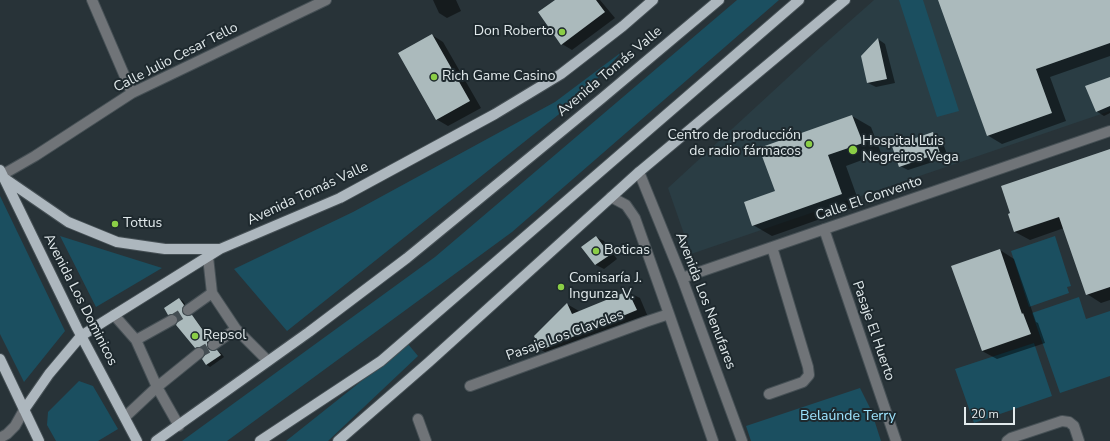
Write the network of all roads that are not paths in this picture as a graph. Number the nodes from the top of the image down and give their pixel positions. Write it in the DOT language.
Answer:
graph roads {
  1 [pos="92,0"];
  2 [pos="326,0"];
  3 [pos="653,0"];
  4 [pos="719,0"];
  5 [pos="799,0"];
  6 [pos="845,0"];
  7 [pos="132,93"];
  8 [pos="1110,131"];
  9 [pos="639,172"];
  10 [pos="2,174"];
  11 [pos="611,197"];
  12 [pos="824,229"];
  13 [pos="772,247"];
  14 [pos="220,249"];
  15 [pos="208,257"];
  16 [pos="682,278"];
  17 [pos="212,293"];
  18 [pos="188,310"];
  19 [pos="669,314"];
  20 [pos="114,315"];
  21 [pos="172,320"];
  22 [pos="236,329"];
  23 [pos="81,336"];
  24 [pos="136,340"];
  25 [pos="213,345"];
  26 [pos="198,353"];
  27 [pos="0,359"];
  28 [pos="268,361"];
  29 [pos="470,386"];
  30 [pos="157,387"];
  31 [pos="769,394"];
  32 [pos="24,410"];
  33 [pos="124,417"];
  34 [pos="418,419"];
  35 [pos="179,426"];
  36 [pos="0,438"];
  37 [pos="710,440"];
  38 [pos="39,441"];
  39 [pos="137,441"];
  40 [pos="156,441"];
  41 [pos="260,441"];
  42 [pos="338,441"];
  43 [pos="426,441"];
  44 [pos="742,441"];
  45 [pos="896,441"];
  46 [pos="1007,441"];
  47 [pos="1079,441"];
  1 -- 7 [label="street"];
  2 -- 7 [label="street, Calle Julio Cesar Tello"];
  3 -- 14 [label="main road, Avenida Tomás Valle"];
  4 -- 28 [label="main road, Avenida Tomás Valle"];
  5 -- 41 [label="main road"];
  6 -- 9 [label="main road"];
  7 -- 10 [label="street, Calle Julio Cesar Tello"];
  8 -- 12 [label="street, Calle El Convento"];
  9 -- 11 [label="main road"];
  9 -- 16 [label="street, Avenida Los Nenufares"];
  10 -- 14 [label="main road"];
  10 -- 23 [label="main road, Avenida Los Dominicos"];
  11 -- 19 [label="street"];
  11 -- 42 [label="main road"];
  12 -- 13 [label="street, Calle El Convento"];
  12 -- 45 [label="street, Pasaje El Huerto"];
  13 -- 16 [label="street, Calle El Convento"];
  13 -- 31 [label="street"];
  14 -- 15 [label="main road, Avenida Tomás Valle"];
  15 -- 17 [label="street"];
  15 -- 20 [label="main road, Avenida Tomás Valle"];
  16 -- 44 [label="street, Avenida Los Nenufares"];
  17 -- 18 [label="street"];
  17 -- 22 [label="street"];
  19 -- 29 [label="street, Pasaje Los Claveles"];
  19 -- 37 [label="street"];
  20 -- 23 [label="main road, Avenida Tomás Valle"];
  20 -- 24 [label="street"];
  21 -- 24 [label="street"];
  22 -- 25 [label="street"];
  22 -- 28 [label="street"];
  23 -- 32 [label="main road, Avenida Tomás Valle"];
  23 -- 33 [label="main road, Avenida Los Dominicos"];
  24 -- 30 [label="street"];
  26 -- 30 [label="street"];
  27 -- 32 [label="main road"];
  28 -- 35 [label="main road, Avenida Tomás Valle"];
  30 -- 33 [label="street"];
  30 -- 35 [label="street"];
  32 -- 36 [label="street, Avenida Tomás Valle"];
  32 -- 38 [label="main road"];
  33 -- 39 [label="main road, Avenida Los Dominicos"];
  34 -- 43 [label="street"];
  35 -- 40 [label="main road, Avenida Tomás Valle"];
  46 -- 47 [label="street"];
}
